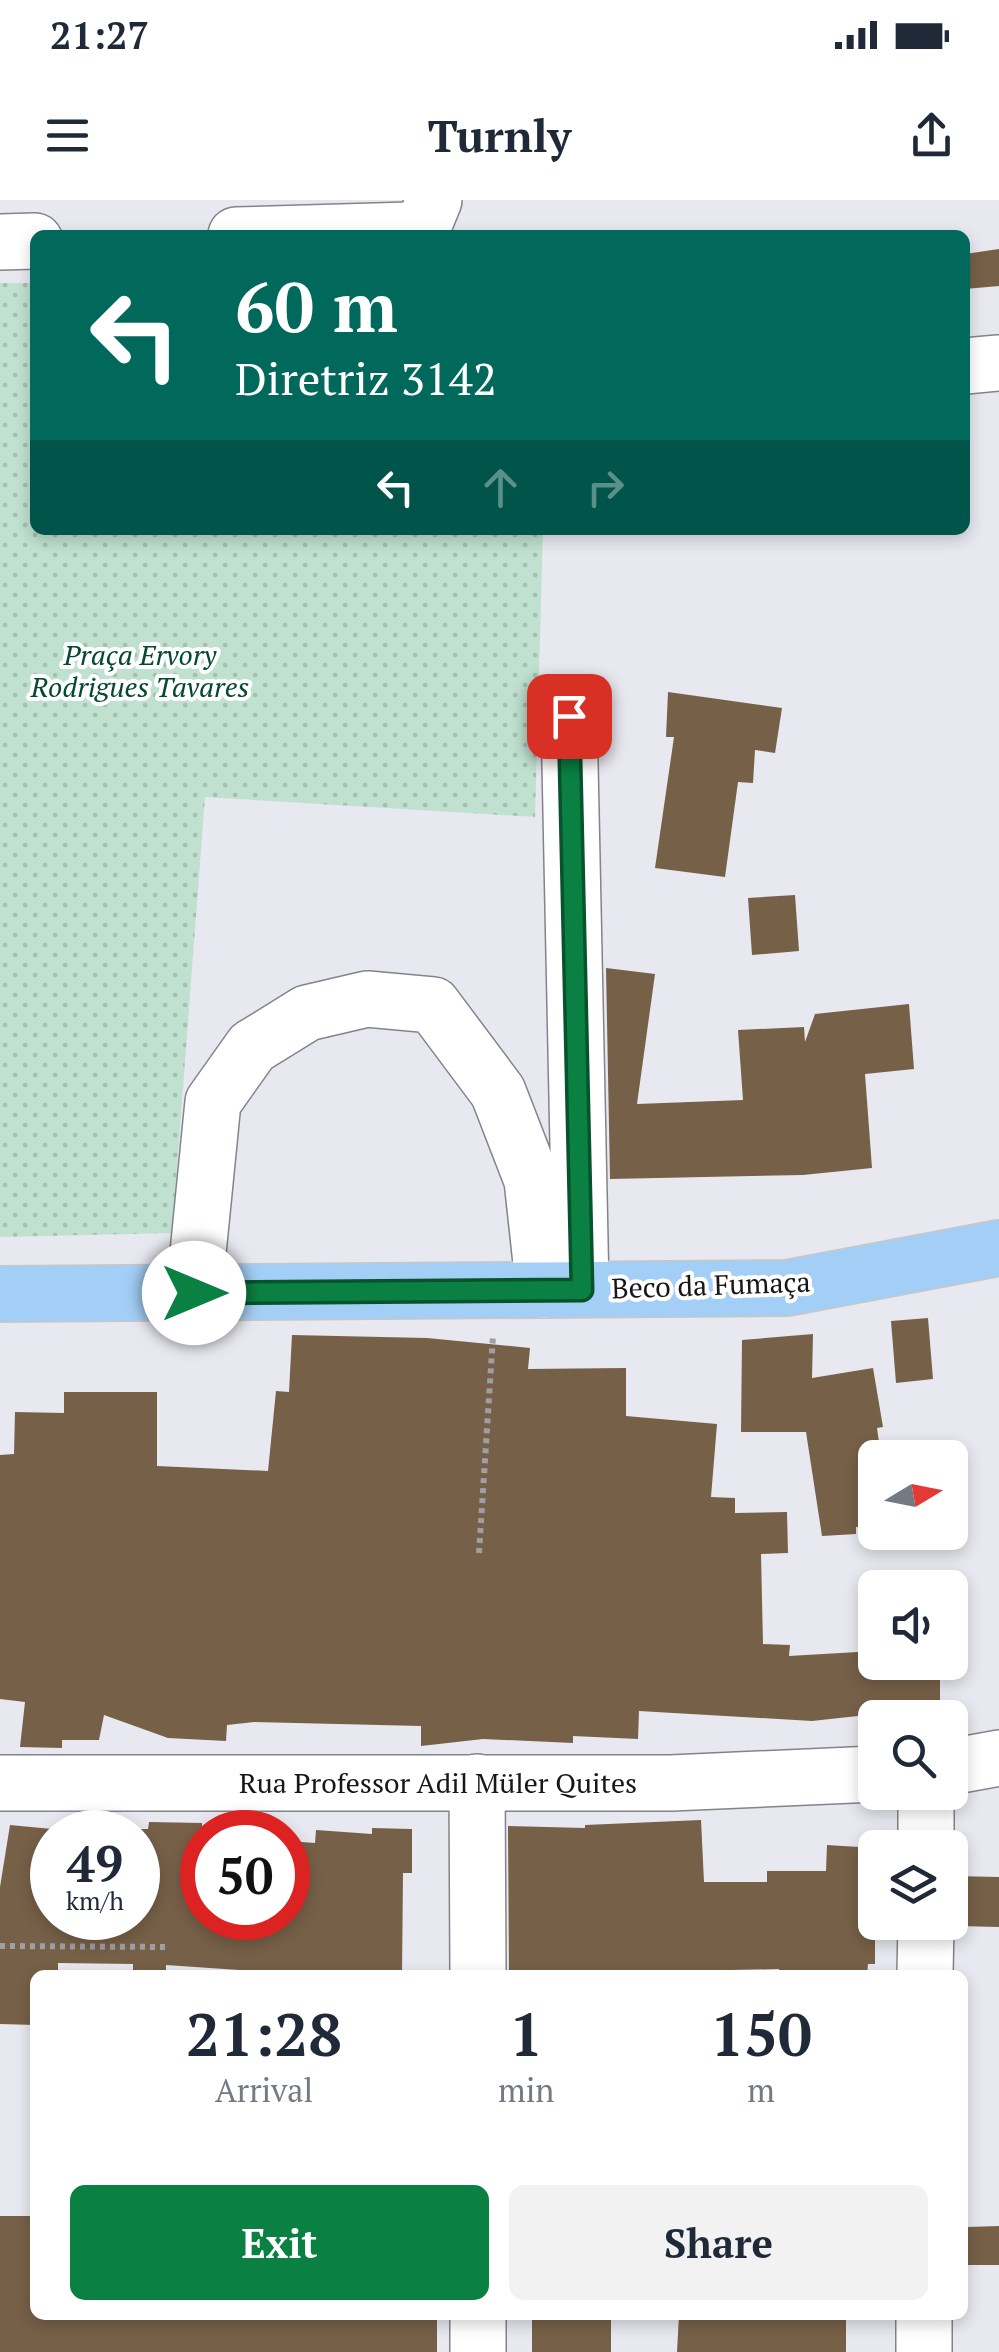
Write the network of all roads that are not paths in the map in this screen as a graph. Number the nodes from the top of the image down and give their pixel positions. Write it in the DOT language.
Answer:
graph roads {
  1 [pos="442,219"];
  2 [pos="410,230"];
  3 [pos="30,241"];
  4 [pos="0,242"];
  5 [pos="999,363"];
  6 [pos="970,366"];
  7 [pos="569,716"];
  8 [pos="999,1248"];
  9 [pos="541,1290"];
  10 [pos="194,1293"];
  11 [pos="0,1294"];
  12 [pos="999,1758"];
  13 [pos="968,1764"];
  14 [pos="858,1775"];
  15 [pos="478,1782"];
  16 [pos="0,1784"];
  17 [pos="926,1940"];
  18 [pos="478,1970"];
  19 [pos="925,1970"];
  20 [pos="478,2320"];
  21 [pos="924,2320"];
  22 [pos="478,2352"];
  23 [pos="924,2352"];
  1 -- 2 [label="street"];
  3 -- 4 [label="street"];
  5 -- 6 [label="street"];
  7 -- 9 [label="street"];
  8 -- 9 [label="main road, Beco da Fumaça"];
  9 -- 10 [label="main road, Beco da Fumaça"];
  9 -- 10 [label="street"];
  10 -- 11 [label="main road, Beco da Fumaça"];
  12 -- 13 [label="street"];
  14 -- 15 [label="street, Rua Professor Adil Müler Quites"];
  15 -- 16 [label="street, Rua Professor Adil Müler Quites"];
  15 -- 18 [label="street"];
  17 -- 19 [label="street"];
  20 -- 22 [label="street"];
  21 -- 23 [label="street"];
}
